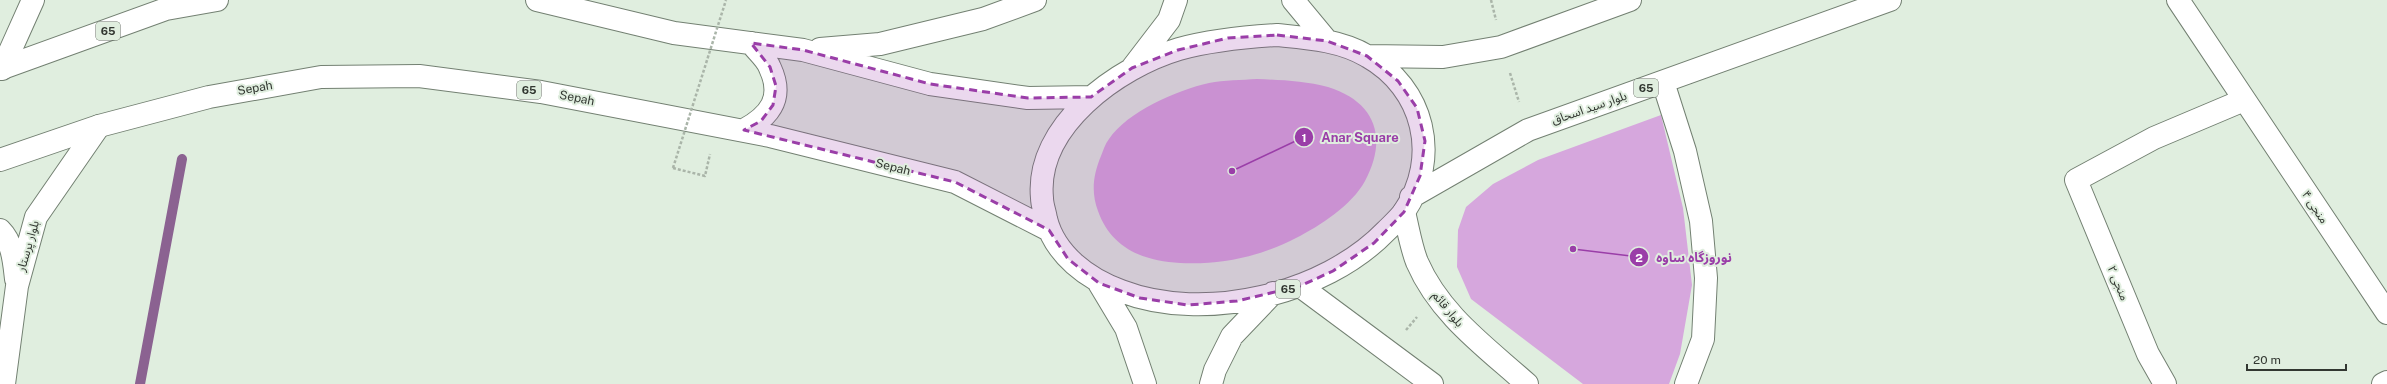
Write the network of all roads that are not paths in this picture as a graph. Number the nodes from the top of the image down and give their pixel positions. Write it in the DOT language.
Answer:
graph roads {
  1 [pos="33,0"];
  2 [pos="217,0"];
  3 [pos="537,0"];
  4 [pos="1034,0"];
  5 [pos="1176,0"];
  6 [pos="1294,0"];
  7 [pos="1630,0"];
  8 [pos="1890,0"];
  9 [pos="2178,0"];
  10 [pos="163,5"];
  11 [pos="1327,41"];
  12 [pos="751,44"];
  13 [pos="803,50"];
  14 [pos="1367,56"];
  15 [pos="1132,68"];
  16 [pos="1,69"];
  17 [pos="1663,82"];
  18 [pos="1091,97"];
  19 [pos="2244,100"];
  20 [pos="99,126"];
  21 [pos="744,130"];
  22 [pos="0,160"];
  23 [pos="1407,204"];
  24 [pos="0,230"];
  25 [pos="1049,230"];
  26 [pos="1099,283"];
  27 [pos="17,286"];
  28 [pos="1300,286"];
  29 [pos="1273,293"];
  30 [pos="2387,313"];
  31 [pos="2387,382"];
  32 [pos="4,384"];
  33 [pos="1145,384"];
  34 [pos="1211,384"];
  35 [pos="1432,384"];
  36 [pos="1527,384"];
  37 [pos="1686,384"];
  38 [pos="2164,384"];
  39 [pos="2383,384"];
  1 -- 16 [label="main road"];
  2 -- 10 [label="main road, 65"];
  3 -- 12 [label="main road"];
  4 -- 13 [label="main road"];
  5 -- 15 [label="main road"];
  6 -- 11 [label="main road"];
  7 -- 14 [label="main road, 65"];
  8 -- 17 [label="main road, بلوار سید اسحاق / 65"];
  9 -- 19 [label="main road, منجی ۴"];
  10 -- 16 [label="main road, 65"];
  11 -- 14 [label="main road, 65"];
  11 -- 15 [label="main road, 65"];
  12 -- 13 [label="main road"];
  12 -- 21 [label="main road"];
  13 -- 18 [label="main road"];
  14 -- 23 [label="main road, 65"];
  15 -- 18 [label="main road, 65"];
  17 -- 23 [label="main road, بلوار سید اسحاق / 65"];
  17 -- 37 [label="main road"];
  18 -- 25 [label="main road, 65"];
  19 -- 30 [label="main road, منجی ۴"];
  19 -- 38 [label="main road, منجی ۲"];
  20 -- 21 [label="main road, Sepah / 65"];
  20 -- 22 [label="main road, Sepah / 65"];
  20 -- 27 [label="main road, بلوار پرستار"];
  21 -- 25 [label="main road, Sepah / 65"];
  23 -- 28 [label="main road, 65"];
  23 -- 36 [label="main road, بلوار قائم"];
  24 -- 27 [label="main road"];
  25 -- 26 [label="main road, 65"];
  26 -- 29 [label="main road, 65"];
  26 -- 33 [label="main road"];
  27 -- 32 [label="main road, بلوار پرستار"];
  28 -- 29 [label="main road, 65"];
  28 -- 35 [label="main road"];
  29 -- 34 [label="main road"];
  31 -- 39 [label="main road"];
}
